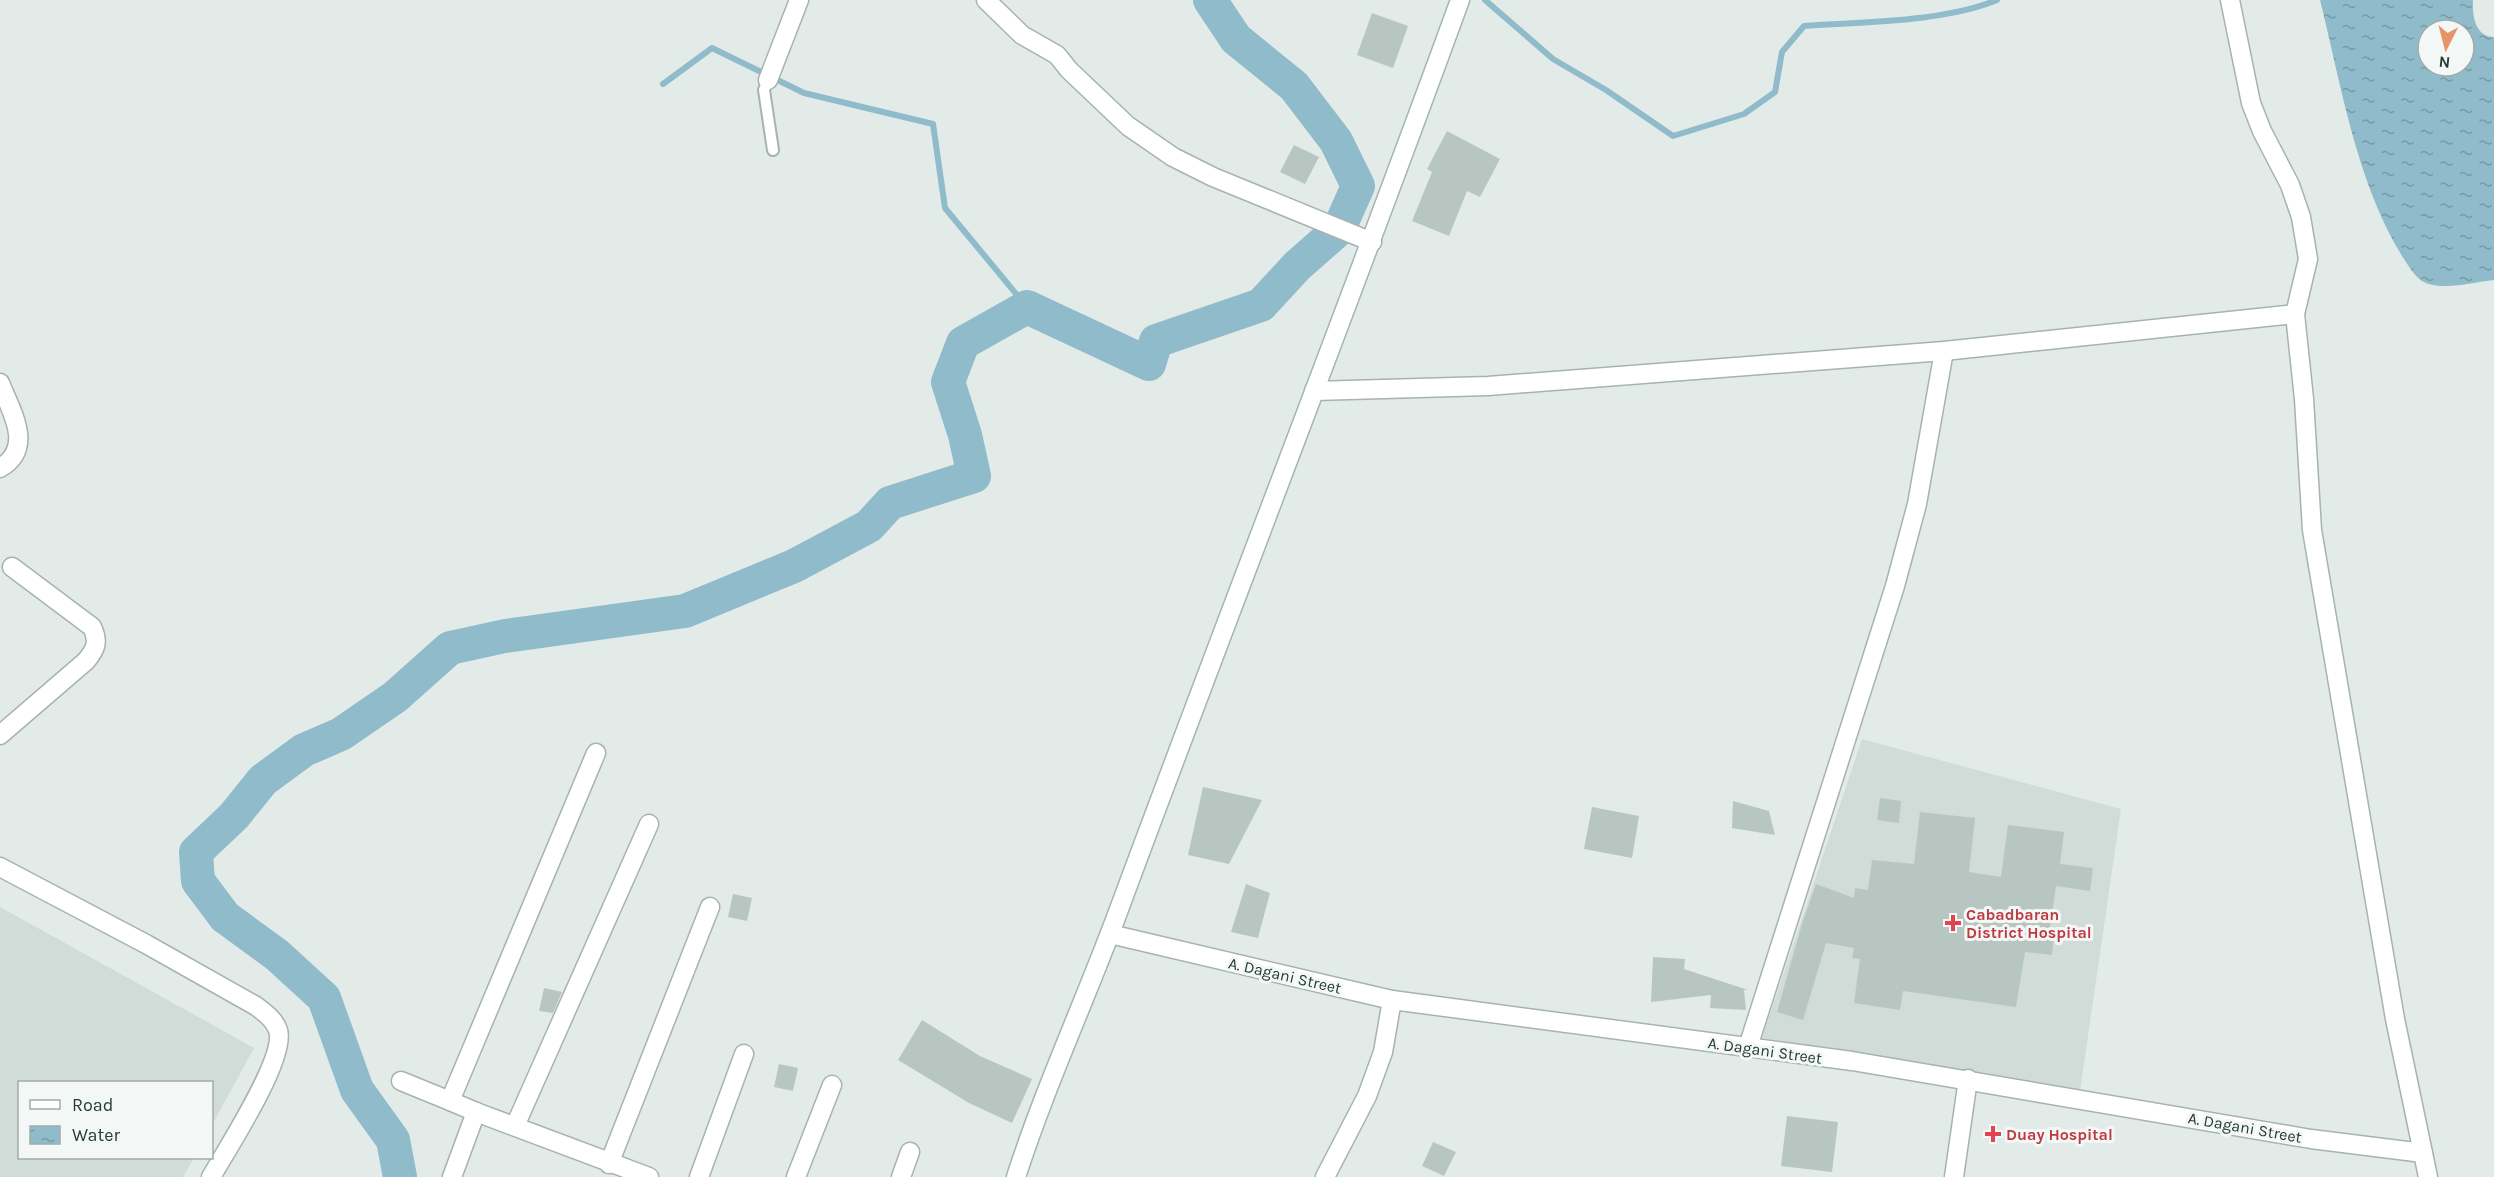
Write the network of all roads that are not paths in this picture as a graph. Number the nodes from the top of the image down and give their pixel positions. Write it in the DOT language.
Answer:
graph roads {
  1 [pos="799,0"];
  2 [pos="986,0"];
  3 [pos="1460,0"];
  4 [pos="2230,0"];
  5 [pos="768,80"];
  6 [pos="773,150"];
  7 [pos="1365,240"];
  8 [pos="2295,315"];
  9 [pos="1944,351"];
  10 [pos="0,383"];
  11 [pos="1314,391"];
  12 [pos="0,468"];
  13 [pos="12,567"];
  14 [pos="0,735"];
  15 [pos="596,753"];
  16 [pos="649,824"];
  17 [pos="0,867"];
  18 [pos="710,908"];
  19 [pos="1110,934"];
  20 [pos="1392,1000"];
  21 [pos="1748,1047"];
  22 [pos="744,1054"];
  23 [pos="1968,1079"];
  24 [pos="401,1081"];
  25 [pos="832,1085"];
  26 [pos="450,1101"];
  27 [pos="476,1112"];
  28 [pos="515,1126"];
  29 [pos="910,1152"];
  30 [pos="2423,1153"];
  31 [pos="609,1164"];
  32 [pos="211,1177"];
  33 [pos="452,1177"];
  34 [pos="649,1177"];
  35 [pos="699,1177"];
  36 [pos="796,1177"];
  37 [pos="901,1177"];
  38 [pos="1016,1177"];
  39 [pos="1325,1177"];
  40 [pos="1954,1177"];
  41 [pos="2428,1177"];
  1 -- 5 [label="street"];
  2 -- 7 [label="street"];
  3 -- 7 [label="street"];
  4 -- 8 [label="street"];
  5 -- 6 [label="lane"];
  7 -- 11 [label="street"];
  8 -- 9 [label="street"];
  8 -- 30 [label="street"];
  9 -- 11 [label="street"];
  9 -- 21 [label="street"];
  10 -- 12 [label="street"];
  11 -- 19 [label="street"];
  13 -- 14 [label="street"];
  15 -- 26 [label="street"];
  16 -- 28 [label="street"];
  17 -- 32 [label="street"];
  18 -- 31 [label="street"];
  19 -- 20 [label="street, A. Dagani Street"];
  19 -- 38 [label="street"];
  20 -- 21 [label="street, A. Dagani Street"];
  20 -- 39 [label="street"];
  21 -- 23 [label="street, A. Dagani Street"];
  22 -- 35 [label="street"];
  23 -- 30 [label="street, A. Dagani Street"];
  23 -- 40 [label="street"];
  24 -- 26 [label="street"];
  25 -- 36 [label="street"];
  26 -- 27 [label="street"];
  27 -- 28 [label="street"];
  27 -- 33 [label="street"];
  28 -- 31 [label="street"];
  29 -- 37 [label="street"];
  30 -- 41 [label="street"];
  31 -- 34 [label="street"];
}
